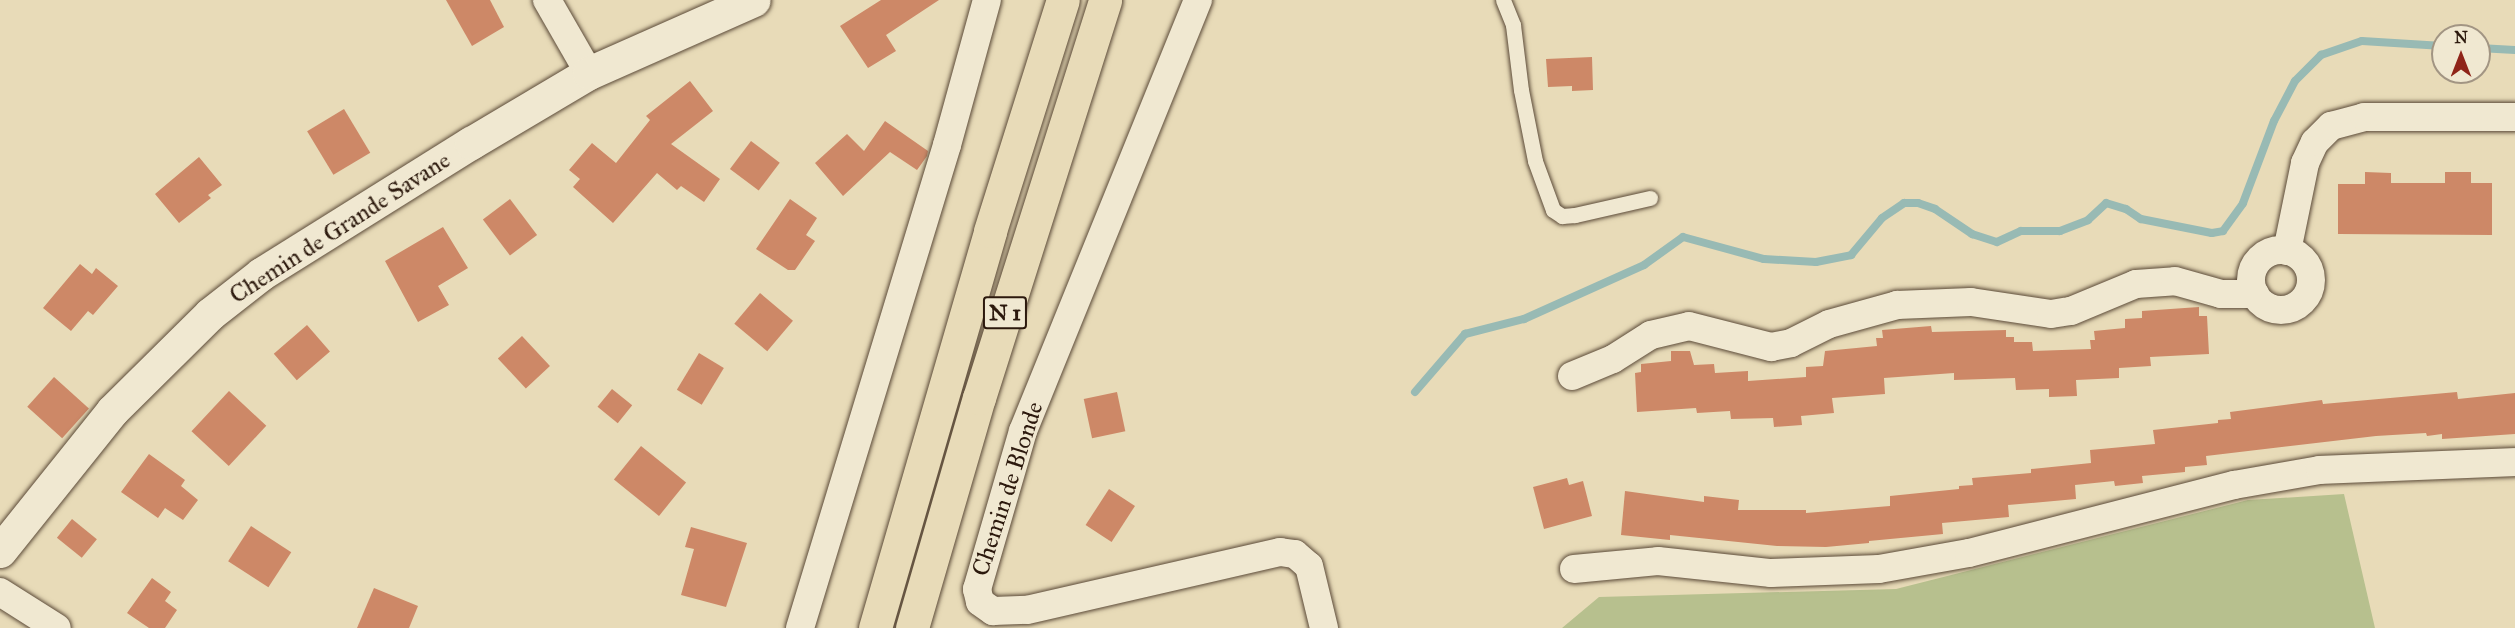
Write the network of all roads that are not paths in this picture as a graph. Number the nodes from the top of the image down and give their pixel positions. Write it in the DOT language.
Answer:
graph roads {
  1 [pos="547,0"];
  2 [pos="754,0"];
  3 [pos="987,0"];
  4 [pos="1063,0"];
  5 [pos="1105,0"];
  6 [pos="1198,0"];
  7 [pos="1503,0"];
  8 [pos="589,73"];
  9 [pos="2515,117"];
  10 [pos="1650,198"];
  11 [pos="2287,251"];
  12 [pos="2255,294"];
  13 [pos="1572,376"];
  14 [pos="2515,462"];
  15 [pos="0,551"];
  16 [pos="1574,569"];
  17 [pos="0,592"];
  18 [pos="57,628"];
  19 [pos="800,628"];
  20 [pos="874,628"];
  21 [pos="912,628"];
  22 [pos="1324,628"];
  1 -- 8 [label="street"];
  2 -- 8 [label="street, Chemin de Grande Savane"];
  3 -- 19 [label="street"];
  4 -- 20 [label="highway, N 1"];
  5 -- 21 [label="highway, N 1"];
  6 -- 22 [label="street, Chemin de Blonde"];
  7 -- 10 [label="lane"];
  8 -- 15 [label="street, Chemin de Grande Savane"];
  9 -- 11 [label="street"];
  11 -- 12 [label="street"];
  11 -- 12 [label="street"];
  12 -- 13 [label="street"];
  14 -- 16 [label="street"];
  17 -- 18 [label="street"];
}
